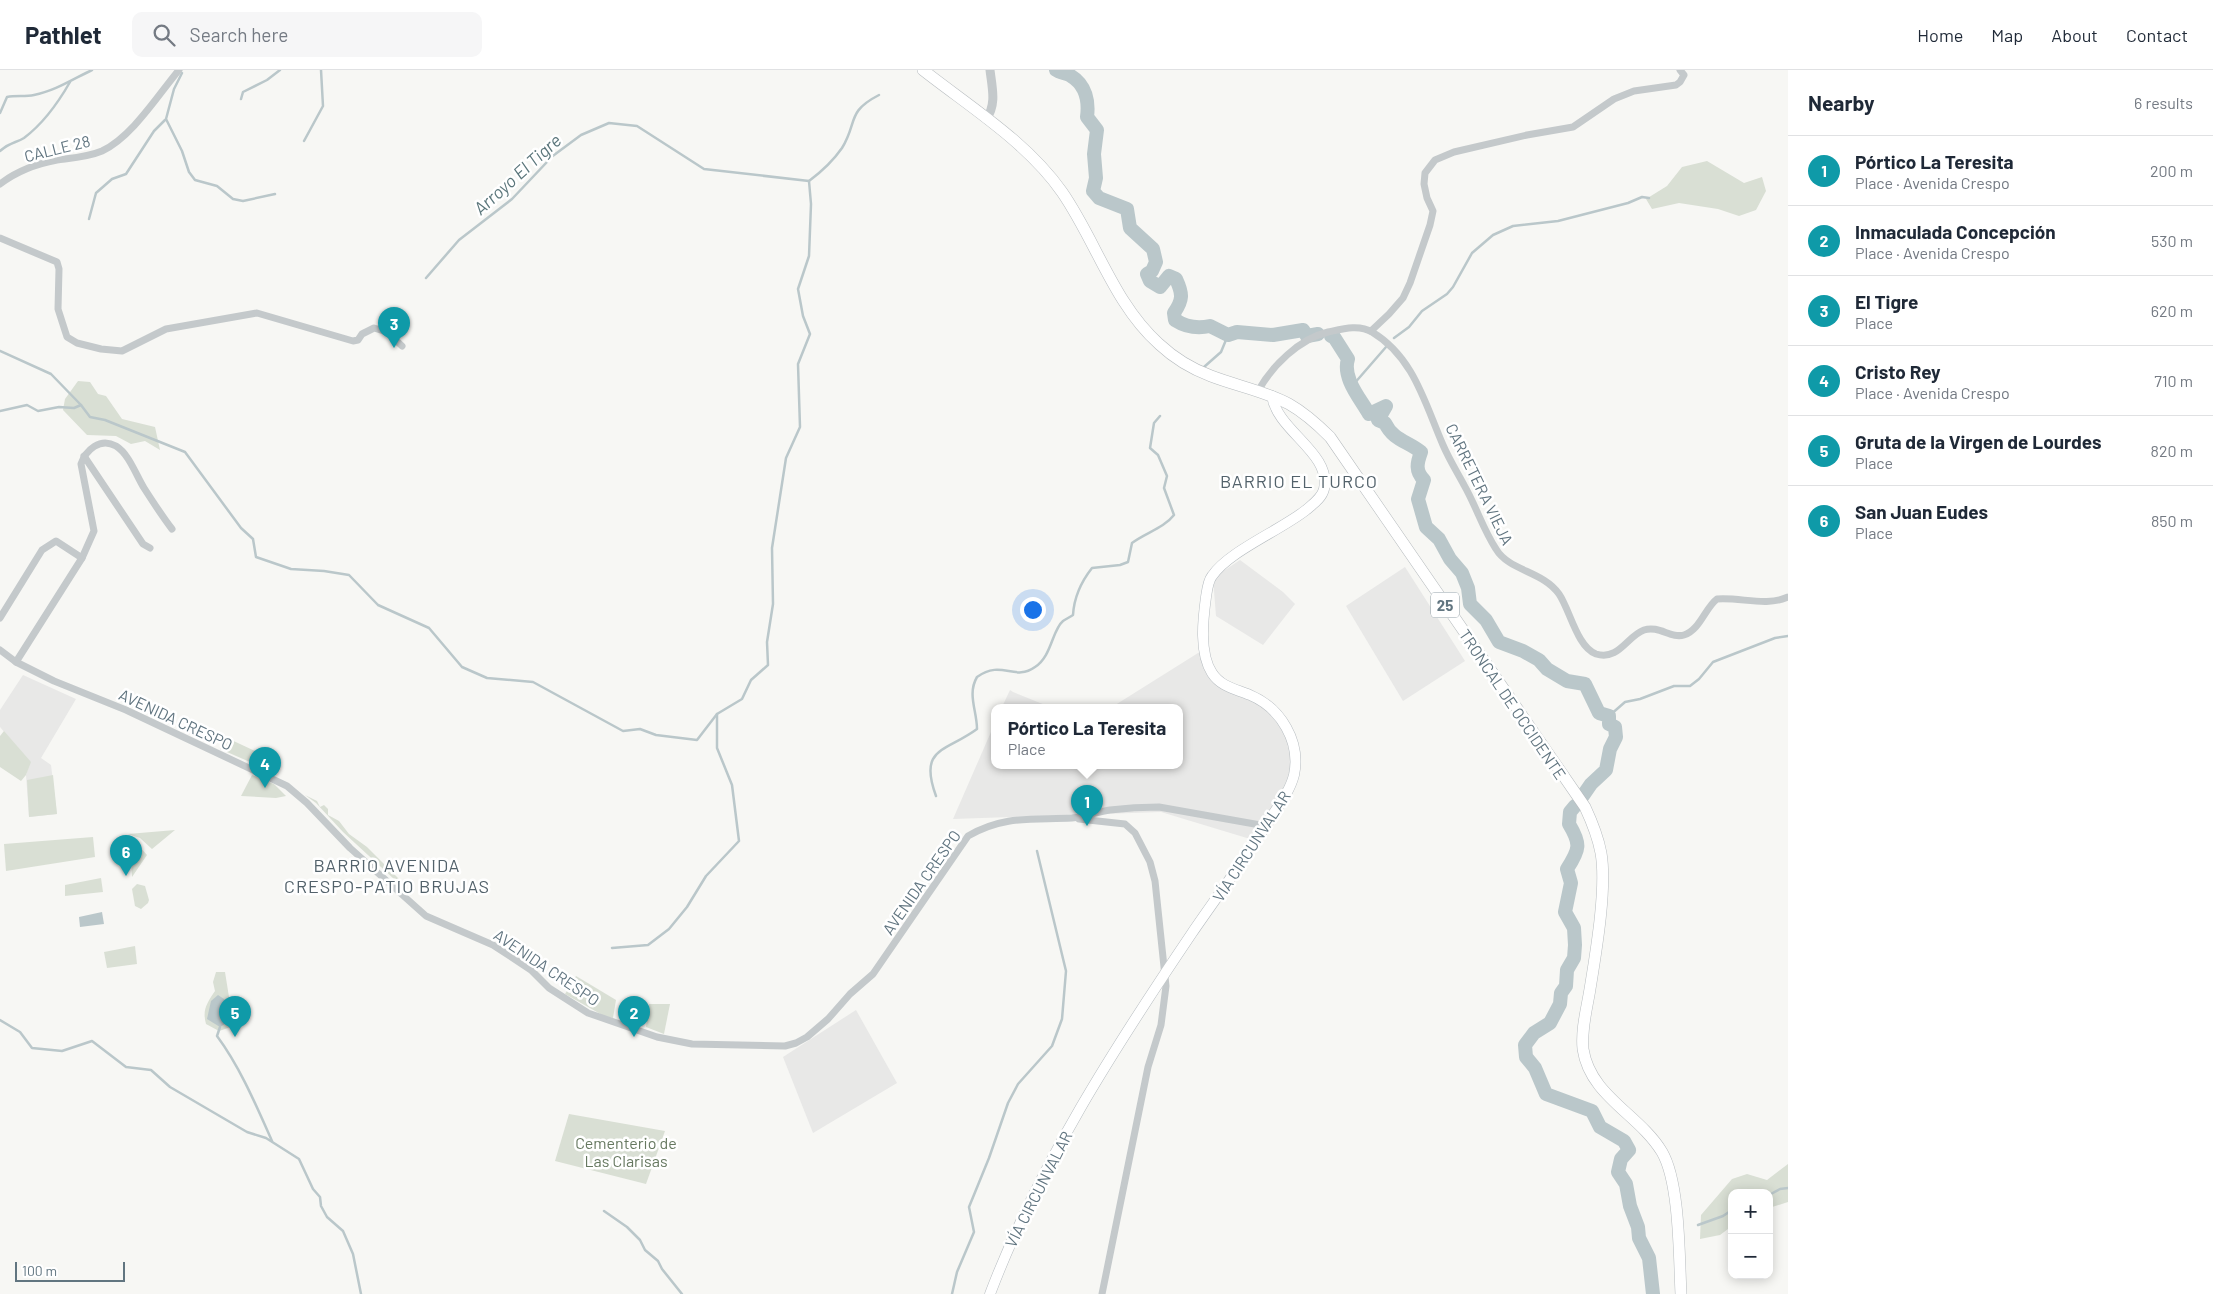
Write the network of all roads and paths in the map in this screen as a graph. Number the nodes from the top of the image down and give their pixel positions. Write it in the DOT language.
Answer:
graph roads {
  1 [pos="179,70"];
  2 [pos="922,70"];
  3 [pos="990,70"];
  4 [pos="1680,70"];
  5 [pos="986,119"];
  6 [pos="0,184"];
  7 [pos="0,238"];
  8 [pos="1371,331"];
  9 [pos="402,346"];
  10 [pos="1258,391"];
  11 [pos="1272,396"];
  12 [pos="84,456"];
  13 [pos="172,529"];
  14 [pos="150,548"];
  15 [pos="82,558"];
  16 [pos="1788,597"];
  17 [pos="0,618"];
  18 [pos="0,650"];
  19 [pos="16,662"];
  20 [pos="1074,818"];
  21 [pos="1266,826"];
  22 [pos="1164,975"];
  23 [pos="990,1294"];
  24 [pos="1102,1294"];
  25 [pos="1681,1294"];
  1 -- 6 [label="street, CALLE 28"];
  2 -- 5 [label="main road, TRONCAL DE OCCIDENTE / 25"];
  3 -- 5 [label="street"];
  4 -- 8 [label="street"];
  5 -- 10 [label="main road, TRONCAL DE OCCIDENTE / 25"];
  7 -- 9 [label="street"];
  8 -- 10 [label="street"];
  8 -- 16 [label="street, CARRETERA VIEJA"];
  10 -- 11 [label="main road, TRONCAL DE OCCIDENTE / 25"];
  11 -- 21 [label="main road, VÍA CIRCUNVALAR"];
  11 -- 25 [label="main road, TRONCAL DE OCCIDENTE / 25"];
  12 -- 13 [label="street"];
  12 -- 14 [label="street"];
  12 -- 15 [label="street"];
  15 -- 17 [label="street"];
  15 -- 19 [label="street"];
  18 -- 19 [label="street, AVENIDA CRESPO"];
  19 -- 20 [label="street, AVENIDA CRESPO"];
  20 -- 21 [label="street, AVENIDA CRESPO"];
  20 -- 22 [label="street"];
  21 -- 22 [label="main road, VÍA CIRCUNVALAR"];
  22 -- 23 [label="main road, VÍA CIRCUNVALAR"];
  22 -- 24 [label="street"];
}
